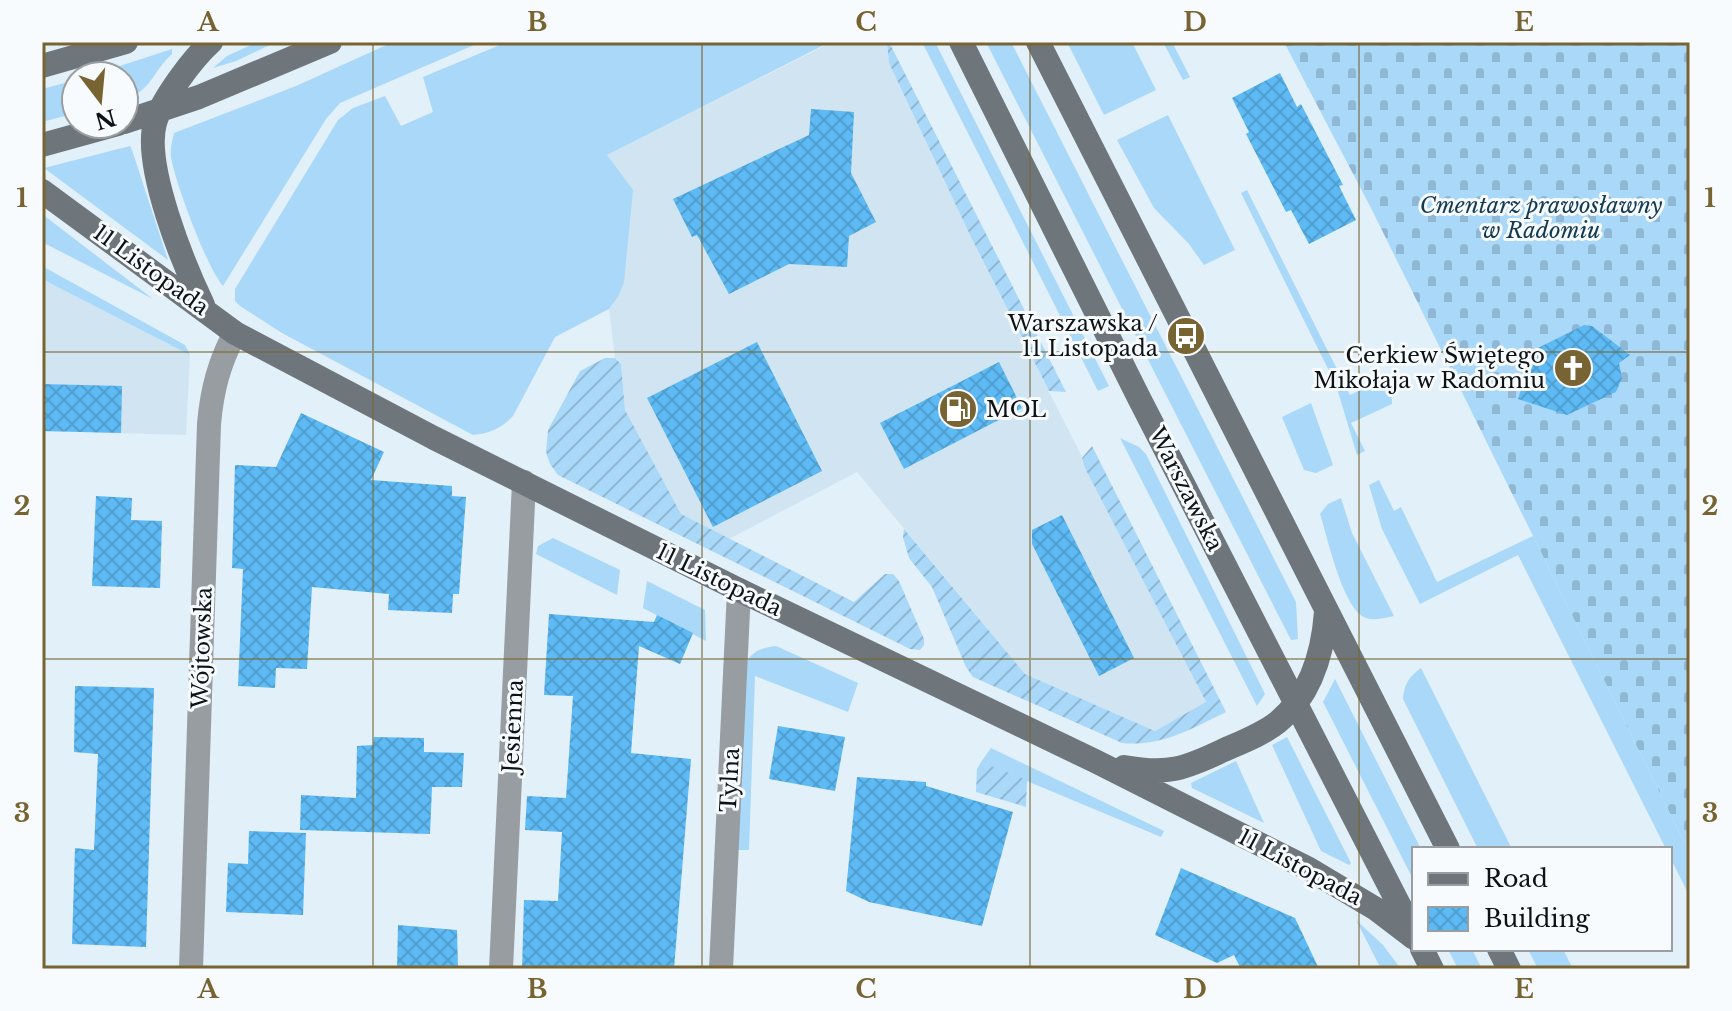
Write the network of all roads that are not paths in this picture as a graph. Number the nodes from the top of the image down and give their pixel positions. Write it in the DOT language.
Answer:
graph roads {
  1 [pos="126,42"];
  2 [pos="211,42"];
  3 [pos="330,42"];
  4 [pos="961,42"];
  5 [pos="1038,42"];
  6 [pos="42,66"];
  7 [pos="161,111"];
  8 [pos="140,117"];
  9 [pos="42,191"];
  10 [pos="205,308"];
  11 [pos="235,333"];
  12 [pos="524,482"];
  13 [pos="739,590"];
  14 [pos="1326,612"];
  15 [pos="1296,704"];
  16 [pos="1095,761"];
  17 [pos="1447,847"];
  18 [pos="1412,932"];
  19 [pos="1412,935"];
  20 [pos="1423,951"];
  21 [pos="1500,951"];
  22 [pos="191,969"];
  23 [pos="501,969"];
  24 [pos="721,969"];
  25 [pos="1432,969"];
  26 [pos="1509,969"];
  1 -- 6 [label="main road"];
  2 -- 7 [label="main road"];
  3 -- 7 [label="main road"];
  4 -- 15 [label="main road, Warszawska"];
  5 -- 14 [label="main road"];
  7 -- 8 [label="main road"];
  7 -- 10 [label="main road"];
  9 -- 10 [label="main road, 11 Listopada"];
  10 -- 11 [label="main road, 11 Listopada"];
  11 -- 12 [label="main road, 11 Listopada"];
  11 -- 22 [label="street, Wójtowska"];
  12 -- 13 [label="main road, 11 Listopada"];
  12 -- 23 [label="street, Jesienna"];
  13 -- 16 [label="main road, 11 Listopada"];
  13 -- 24 [label="street, Tylna"];
  14 -- 15 [label="main road"];
  14 -- 17 [label="main road"];
  15 -- 16 [label="main road"];
  15 -- 18 [label="main road, Warszawska"];
  16 -- 19 [label="main road, 11 Listopada"];
  20 -- 25 [label="main road"];
  21 -- 26 [label="main road"];
}
